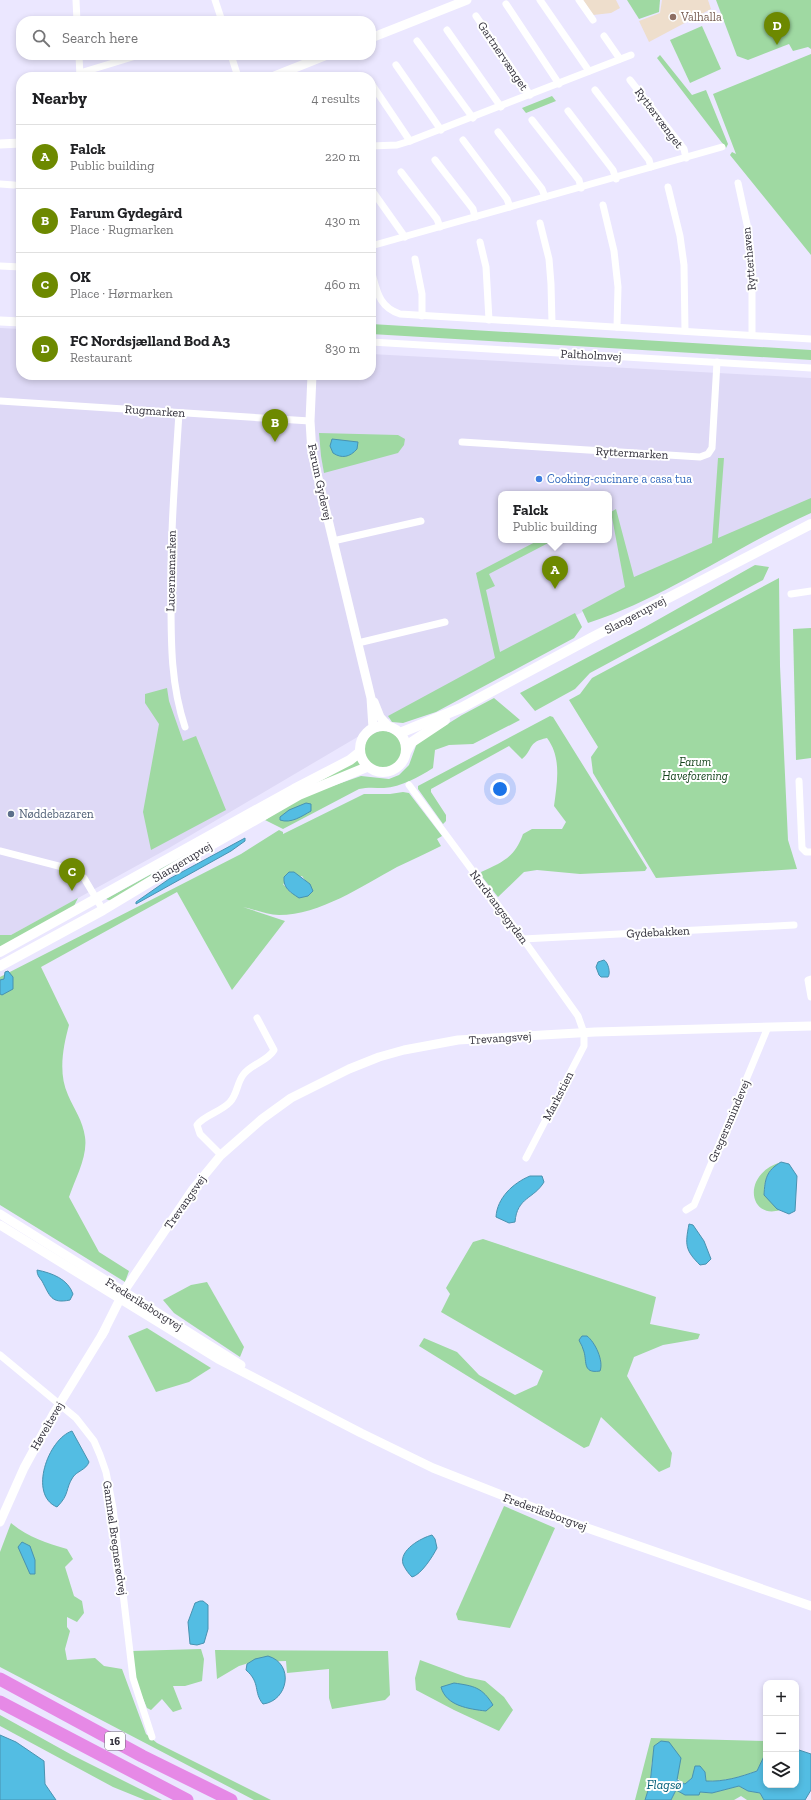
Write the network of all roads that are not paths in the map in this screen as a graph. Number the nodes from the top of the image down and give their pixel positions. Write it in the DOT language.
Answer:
graph roads {
  1 [pos="76,0"];
  2 [pos="215,0"];
  3 [pos="468,0"];
  4 [pos="540,0"];
  5 [pos="579,0"];
  6 [pos="506,4"];
  7 [pos="77,16"];
  8 [pos="220,16"];
  9 [pos="476,16"];
  10 [pos="593,20"];
  11 [pos="447,30"];
  12 [pos="376,36"];
  13 [pos="604,36"];
  14 [pos="417,41"];
  15 [pos="631,55"];
  16 [pos="620,59"];
  17 [pos="79,60"];
  18 [pos="124,60"];
  19 [pos="233,60"];
  20 [pos="314,60"];
  21 [pos="396,65"];
  22 [pos="589,71"];
  23 [pos="80,72"];
  24 [pos="89,72"];
  25 [pos="237,72"];
  26 [pos="284,72"];
  27 [pos="630,80"];
  28 [pos="559,84"];
  29 [pos="376,90"];
  30 [pos="595,90"];
  31 [pos="530,95"];
  32 [pos="501,107"];
  33 [pos="568,111"];
  34 [pos="473,118"];
  35 [pos="532,120"];
  36 [pos="441,130"];
  37 [pos="498,132"];
  38 [pos="463,140"];
  39 [pos="410,141"];
  40 [pos="16,143"];
  41 [pos="0,144"];
  42 [pos="376,146"];
  43 [pos="722,147"];
  44 [pos="686,158"];
  45 [pos="435,160"];
  46 [pos="651,168"];
  47 [pos="401,172"];
  48 [pos="616,178"];
  49 [pos="738,183"];
  50 [pos="0,184"];
  51 [pos="14,185"];
  52 [pos="668,187"];
  53 [pos="581,188"];
  54 [pos="376,196"];
  55 [pos="545,198"];
  56 [pos="603,205"];
  57 [pos="510,207"];
  58 [pos="475,217"];
  59 [pos="540,223"];
  60 [pos="440,227"];
  61 [pos="406,237"];
  62 [pos="480,242"];
  63 [pos="376,245"];
  64 [pos="415,259"];
  65 [pos="0,266"];
  66 [pos="16,267"];
  67 [pos="376,285"];
  68 [pos="422,316"];
  69 [pos="489,320"];
  70 [pos="0,321"];
  71 [pos="16,322"];
  72 [pos="552,324"];
  73 [pos="617,327"];
  74 [pos="685,332"];
  75 [pos="752,336"];
  76 [pos="811,339"];
  77 [pos="376,342"];
  78 [pos="717,362"];
  79 [pos="811,368"];
  80 [pos="312,380"];
  81 [pos="0,401"];
  82 [pos="179,413"];
  83 [pos="310,421"];
  84 [pos="462,442"];
  85 [pos="421,520"];
  86 [pos="811,524"];
  87 [pos="333,541"];
  88 [pos="811,590"];
  89 [pos="791,594"];
  90 [pos="445,622"];
  91 [pos="358,643"];
  92 [pos="371,698"];
  93 [pos="461,708"];
  94 [pos="185,727"];
  95 [pos="388,727"];
  96 [pos="373,728"];
  97 [pos="400,734"];
  98 [pos="360,752"];
  99 [pos="406,752"];
  100 [pos="367,767"];
  101 [pos="799,781"];
  102 [pos="409,785"];
  103 [pos="0,851"];
  104 [pos="811,852"];
  105 [pos="97,899"];
  106 [pos="103,910"];
  107 [pos="794,925"];
  108 [pos="523,938"];
  109 [pos="0,952"];
  110 [pos="0,966"];
  111 [pos="811,979"];
  112 [pos="811,997"];
  113 [pos="257,1018"];
  114 [pos="811,1026"];
  115 [pos="768,1027"];
  116 [pos="584,1032"];
  117 [pos="221,1155"];
  118 [pos="526,1158"];
  119 [pos="686,1210"];
  120 [pos="0,1214"];
  121 [pos="0,1225"];
  122 [pos="125,1297"];
  123 [pos="0,1355"];
  124 [pos="60,1404"];
  125 [pos="0,1522"];
  126 [pos="811,1606"];
  127 [pos="0,1679"];
  128 [pos="0,1702"];
  129 [pos="152,1737"];
  130 [pos="187,1800"];
  131 [pos="231,1800"];
  1 -- 7 [label="street"];
  2 -- 8 [label="street"];
  3 -- 12 [label="street"];
  4 -- 22 [label="street"];
  5 -- 10 [label="street"];
  6 -- 28 [label="street"];
  9 -- 31 [label="street, Gartnervænget"];
  11 -- 32 [label="street"];
  13 -- 16 [label="street"];
  14 -- 34 [label="street"];
  15 -- 16 [label="street, Gartnervænget"];
  16 -- 22 [label="street, Gartnervænget"];
  17 -- 23 [label="street"];
  18 -- 24 [label="street"];
  19 -- 25 [label="street"];
  20 -- 26 [label="street"];
  21 -- 36 [label="street"];
  22 -- 28 [label="street, Gartnervænget"];
  27 -- 44 [label="street, Ryttervænget"];
  28 -- 31 [label="street, Gartnervænget"];
  29 -- 39 [label="street"];
  30 -- 46 [label="street"];
  31 -- 32 [label="street, Gartnervænget"];
  32 -- 34 [label="street, Gartnervænget"];
  33 -- 48 [label="street"];
  34 -- 36 [label="street, Gartnervænget"];
  35 -- 53 [label="street"];
  36 -- 39 [label="street, Gartnervænget"];
  37 -- 55 [label="street"];
  38 -- 57 [label="street"];
  39 -- 42 [label="street, Gartnervænget"];
  40 -- 41 [label="street"];
  43 -- 44 [label="street, Ryttervænget"];
  44 -- 46 [label="street, Ryttervænget"];
  45 -- 58 [label="street"];
  46 -- 48 [label="street, Ryttervænget"];
  47 -- 60 [label="street"];
  48 -- 53 [label="street, Ryttervænget"];
  49 -- 75 [label="street, Rytterhaven"];
  50 -- 51 [label="street"];
  52 -- 74 [label="street"];
  53 -- 55 [label="street, Ryttervænget"];
  54 -- 61 [label="street"];
  55 -- 57 [label="street, Ryttervænget"];
  56 -- 73 [label="street"];
  57 -- 58 [label="street, Ryttervænget"];
  58 -- 60 [label="street, Ryttervænget"];
  59 -- 72 [label="street"];
  60 -- 61 [label="street, Ryttervænget"];
  61 -- 63 [label="street, Ryttervænget"];
  62 -- 69 [label="street"];
  64 -- 68 [label="street"];
  65 -- 66 [label="street"];
  67 -- 68 [label="street"];
  68 -- 69 [label="street"];
  69 -- 72 [label="street"];
  70 -- 71 [label="street"];
  72 -- 73 [label="street"];
  73 -- 74 [label="street"];
  74 -- 75 [label="street"];
  75 -- 76 [label="street"];
  77 -- 78 [label="street, Paltholmvej"];
  78 -- 79 [label="street, Paltholmvej"];
  78 -- 84 [label="street, Ryttermarken"];
  80 -- 83 [label="street, Farum Gydevej"];
  81 -- 82 [label="street, Rugmarken"];
  82 -- 83 [label="street, Rugmarken"];
  82 -- 94 [label="street, Lucernemarken"];
  83 -- 87 [label="street, Farum Gydevej"];
  85 -- 87 [label="street"];
  86 -- 93 [label="main road, Slangerupvej"];
  87 -- 91 [label="street, Farum Gydevej"];
  88 -- 89 [label="street"];
  90 -- 91 [label="street"];
  91 -- 92 [label="street, Farum Gydevej"];
  92 -- 95 [label="street, Farum Gydevej"];
  92 -- 96 [label="street, Farum Gydevej"];
  93 -- 97 [label="main road, Slangerupvej"];
  93 -- 99 [label="main road, Slangerupvej"];
  95 -- 96 [label="main road"];
  95 -- 97 [label="main road"];
  96 -- 98 [label="main road"];
  97 -- 99 [label="main road"];
  98 -- 100 [label="main road"];
  98 -- 105 [label="main road, Slangerupvej"];
  99 -- 100 [label="main road"];
  100 -- 106 [label="main road, Slangerupvej"];
  101 -- 104 [label="street"];
  102 -- 108 [label="street, Nordvangsgyden"];
  103 -- 105 [label="street"];
  105 -- 106 [label="street"];
  105 -- 109 [label="main road, Slangerupvej"];
  106 -- 110 [label="main road, Slangerupvej"];
  107 -- 108 [label="street, Gydebakken"];
  108 -- 116 [label="street, Nordvangsgyden"];
  111 -- 112 [label="street"];
  113 -- 117 [label="street"];
  114 -- 115 [label="street, Trevangsvej"];
  115 -- 116 [label="street, Trevangsvej"];
  115 -- 119 [label="street, Gregersmindevej"];
  116 -- 117 [label="street, Trevangsvej"];
  116 -- 118 [label="street, Markstien"];
  117 -- 122 [label="street, Trevangsvej"];
  120 -- 122 [label="street, Frederiksborgvej"];
  121 -- 122 [label="street, Frederiksborgvej"];
  122 -- 124 [label="street, Høveltevej"];
  122 -- 126 [label="street, Frederiksborgvej"];
  123 -- 124 [label="street, Gammel Bregnerødvej"];
  124 -- 125 [label="street, Høveltevej"];
  124 -- 129 [label="street, Gammel Bregnerødvej"];
  127 -- 131 [label="highway, 16"];
  128 -- 130 [label="highway, 16"];
}
